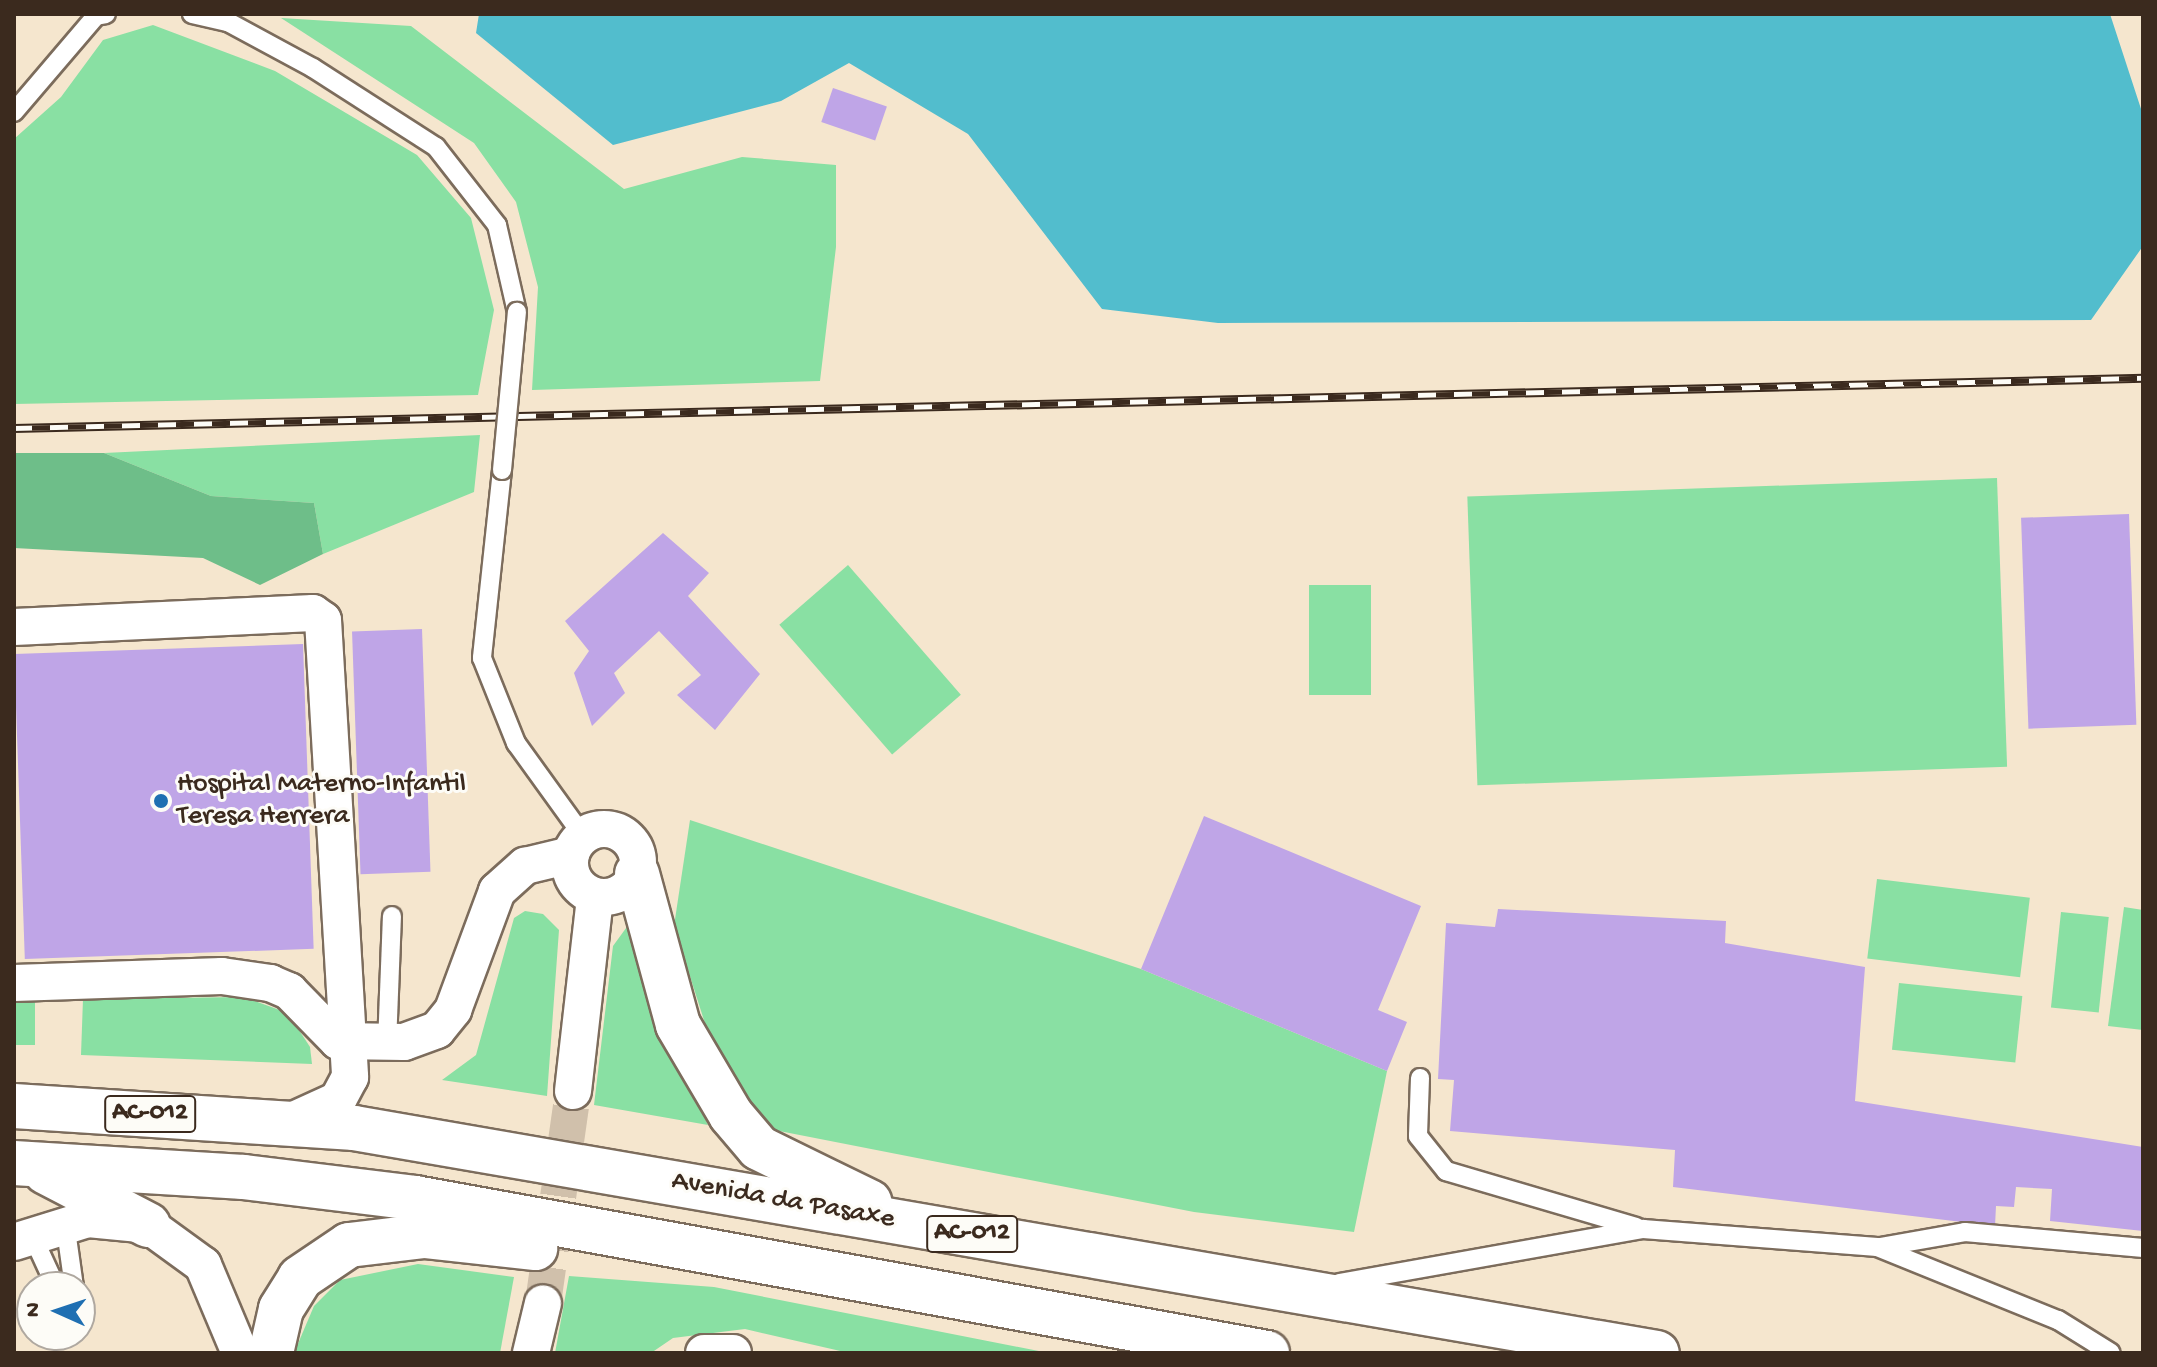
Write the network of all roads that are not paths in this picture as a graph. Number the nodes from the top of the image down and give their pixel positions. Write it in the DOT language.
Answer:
graph roads {
  1 [pos="106,14"];
  2 [pos="192,14"];
  3 [pos="14,112"];
  4 [pos="14,627"];
  5 [pos="577,845"];
  6 [pos="637,874"];
  7 [pos="595,897"];
  8 [pos="392,916"];
  9 [pos="14,983"];
  10 [pos="350,1044"];
  11 [pos="387,1045"];
  12 [pos="1420,1078"];
  13 [pos="573,1091"];
  14 [pos="14,1106"];
  15 [pos="285,1123"];
  16 [pos="22,1163"];
  17 [pos="141,1171"];
  18 [pos="102,1201"];
  19 [pos="910,1223"];
  20 [pos="148,1225"];
  21 [pos="1643,1229"];
  22 [pos="37,1234"];
  23 [pos="1877,1247"];
  24 [pos="2143,1248"];
  25 [pos="753,1262"];
  26 [pos="50,1271"];
  27 [pos="63,1271"];
  28 [pos="1288,1290"];
  29 [pos="543,1303"];
  30 [pos="240,1353"];
  31 [pos="271,1353"];
  32 [pos="531,1353"];
  33 [pos="704,1353"];
  34 [pos="733,1353"];
  35 [pos="1267,1353"];
  36 [pos="1657,1353"];
  37 [pos="2111,1353"];
  1 -- 3 [label="lane"];
  2 -- 5 [label="lane, bridge"];
  4 -- 10 [label="street, Avenida da Pasaxe"];
  5 -- 6 [label="street"];
  5 -- 7 [label="street"];
  5 -- 11 [label="street"];
  6 -- 7 [label="street"];
  6 -- 19 [label="main road"];
  7 -- 13 [label="street"];
  8 -- 11 [label="lane"];
  9 -- 10 [label="street"];
  10 -- 11 [label="street"];
  10 -- 15 [label="street, Avenida da Pasaxe"];
  12 -- 21 [label="lane"];
  14 -- 15 [label="main road, Avenida da Pasaxe / AC-012"];
  15 -- 19 [label="main road, Avenida da Pasaxe / AC-012"];
  16 -- 17 [label="main road"];
  16 -- 18 [label="main road"];
  17 -- 18 [label="main road"];
  17 -- 25 [label="main road, AC-012"];
  18 -- 20 [label="main road"];
  18 -- 22 [label="main road"];
  19 -- 28 [label="main road, Avenida da Pasaxe / AC-012"];
  20 -- 22 [label="street"];
  20 -- 30 [label="street"];
  21 -- 23 [label="lane"];
  21 -- 28 [label="lane"];
  22 -- 26 [label="lane"];
  22 -- 27 [label="lane"];
  23 -- 24 [label="lane"];
  23 -- 37 [label="lane"];
  25 -- 31 [label="main road"];
  25 -- 35 [label="main road, AC-012"];
  28 -- 36 [label="main road, Avenida da Pasaxe / AC-012"];
  29 -- 32 [label="street"];
  33 -- 34 [label="street"];
}
